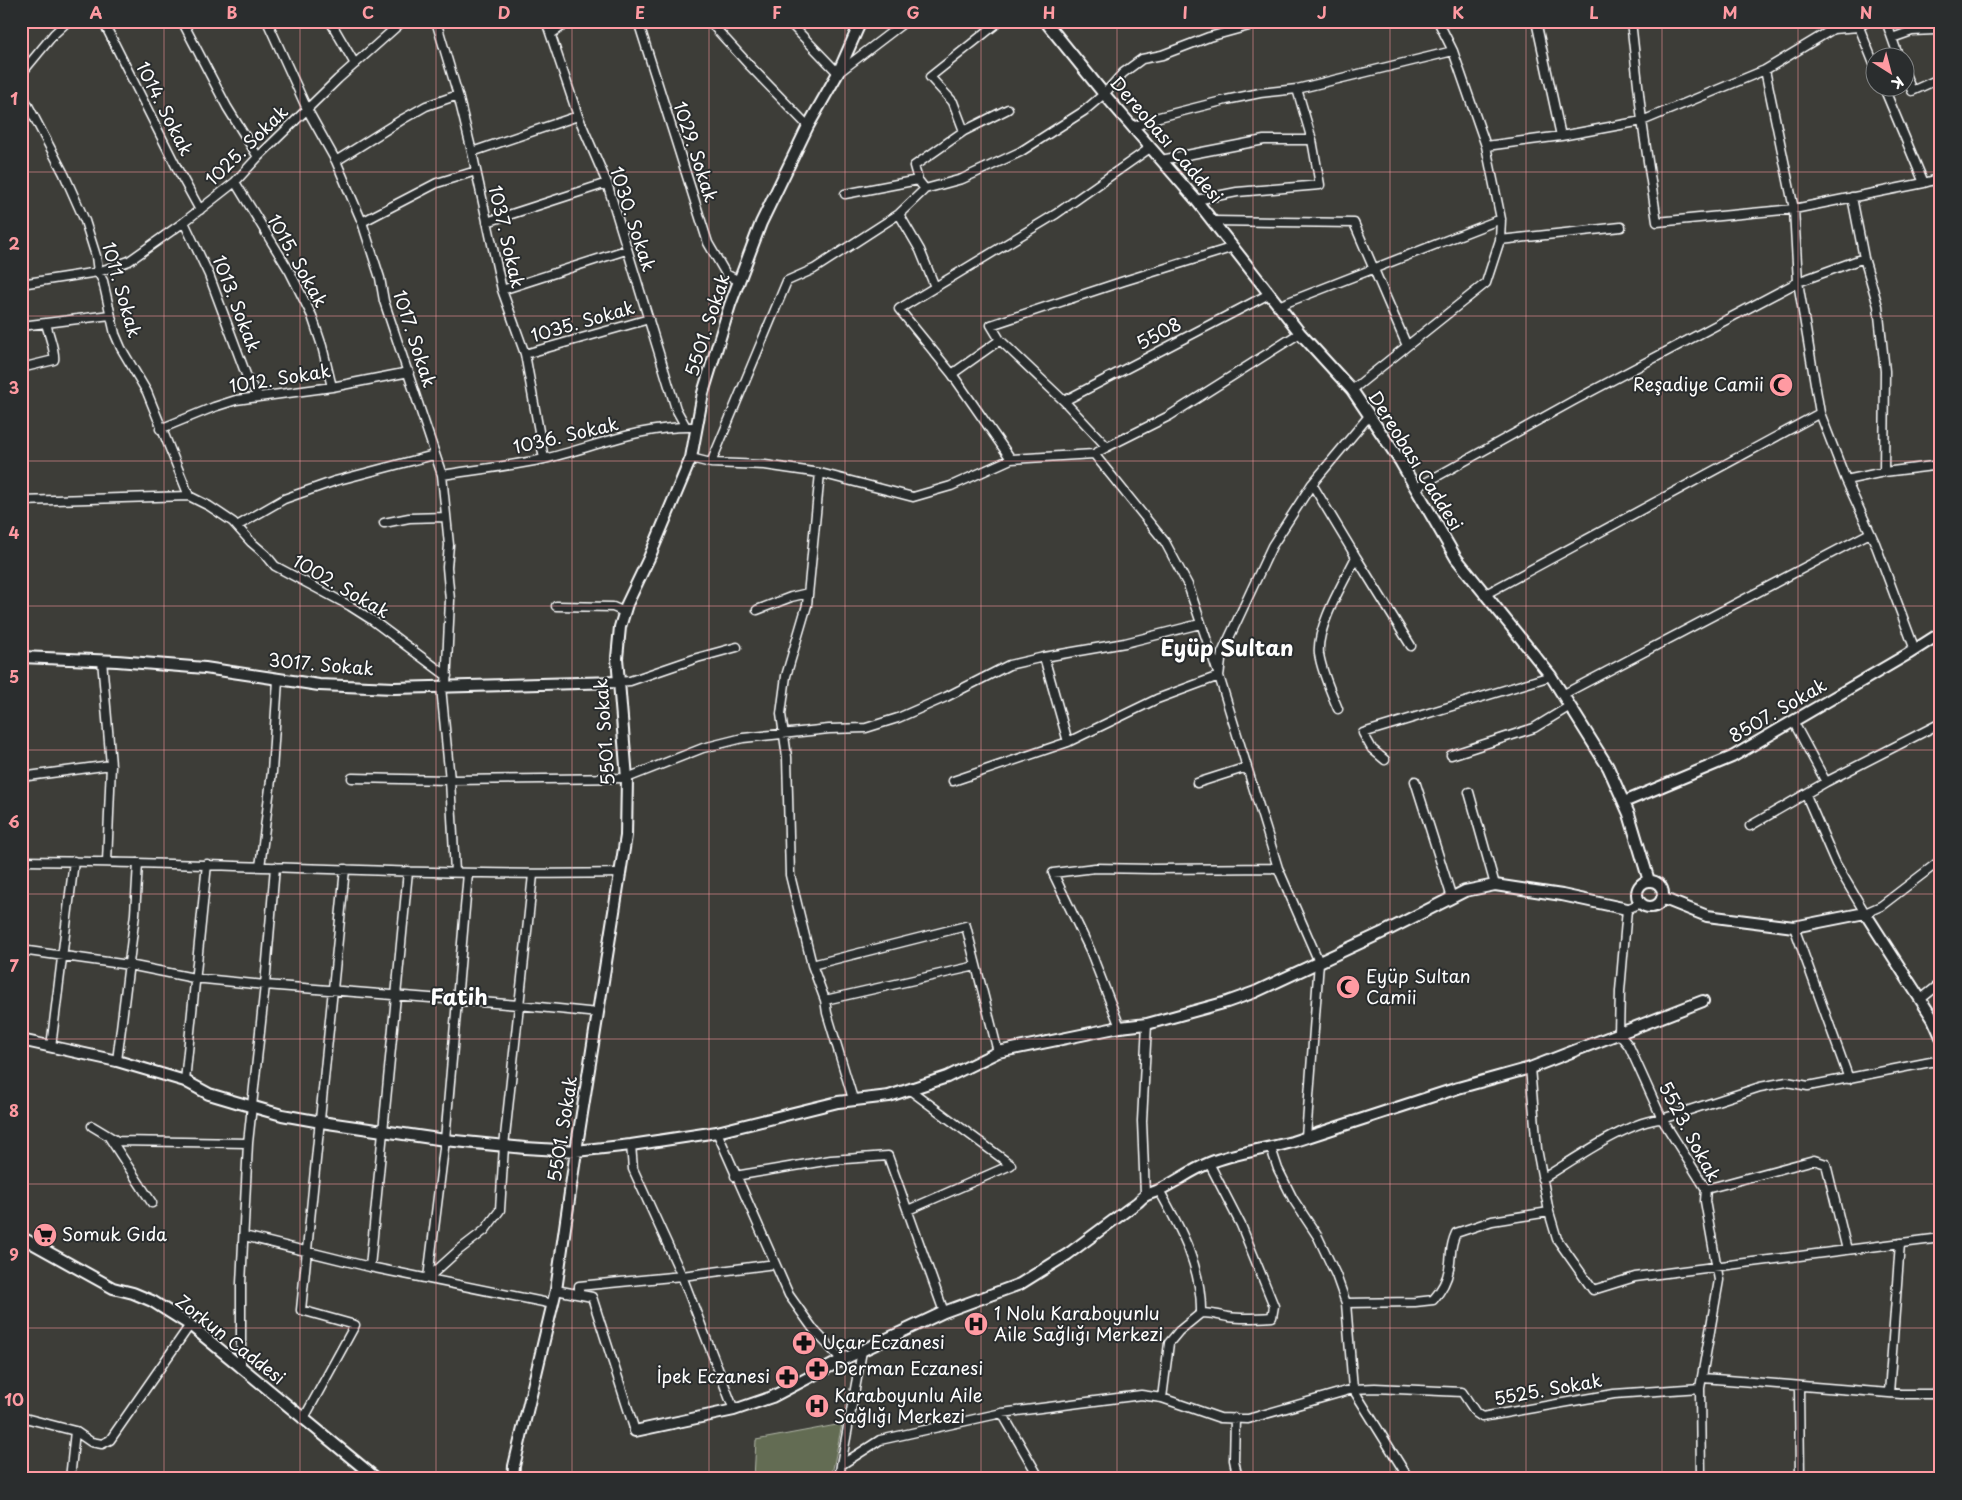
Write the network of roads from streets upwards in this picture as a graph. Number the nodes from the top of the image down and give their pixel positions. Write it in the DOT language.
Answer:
graph roads {
  1 [pos="68,21"];
  2 [pos="103,21"];
  3 [pos="182,21"];
  4 [pos="267,21"];
  5 [pos="330,21"];
  6 [pos="403,21"];
  7 [pos="436,21"];
  8 [pos="546,21"];
  9 [pos="570,21"];
  10 [pos="638,21"];
  11 [pos="709,21"];
  12 [pos="788,21"];
  13 [pos="860,21"];
  14 [pos="906,21"];
  15 [pos="1000,21"];
  16 [pos="1044,21"];
  17 [pos="1274,21"];
  18 [pos="1438,21"];
  19 [pos="1536,21"];
  20 [pos="1631,21"];
  21 [pos="1868,21"];
  22 [pos="1886,21"];
  23 [pos="1941,25"];
  24 [pos="1859,27"];
  25 [pos="551,34"];
  26 [pos="1892,38"];
  27 [pos="1868,48"];
  28 [pos="1896,48"];
  29 [pos="1453,51"];
  30 [pos="355,64"];
  31 [pos="1765,70"];
  32 [pos="838,73"];
  33 [pos="21,74"];
  34 [pos="1941,78"];
  35 [pos="1297,89"];
  36 [pos="1914,90"];
  37 [pos="21,92"];
  38 [pos="1104,94"];
  39 [pos="458,95"];
  40 [pos="1888,98"];
  41 [pos="307,109"];
  42 [pos="1008,110"];
  43 [pos="578,116"];
  44 [pos="1642,121"];
  45 [pos="808,126"];
  46 [pos="1132,127"];
  47 [pos="964,132"];
  48 [pos="1561,136"];
  49 [pos="1312,140"];
  50 [pos="1486,146"];
  51 [pos="1150,148"];
  52 [pos="472,152"];
  53 [pos="258,157"];
  54 [pos="1161,160"];
  55 [pos="336,161"];
  56 [pos="476,171"];
  57 [pos="1941,178"];
  58 [pos="918,180"];
  59 [pos="235,182"];
  60 [pos="607,183"];
  61 [pos="1924,183"];
  62 [pos="925,189"];
  63 [pos="845,194"];
  64 [pos="1852,197"];
  65 [pos="1196,200"];
  66 [pos="1794,209"];
  67 [pos="200,210"];
  68 [pos="899,214"];
  69 [pos="1501,219"];
  70 [pos="1213,221"];
  71 [pos="184,222"];
  72 [pos="362,222"];
  73 [pos="487,222"];
  74 [pos="1621,227"];
  75 [pos="1500,240"];
  76 [pos="1234,247"];
  77 [pos="626,250"];
  78 [pos="1864,258"];
  79 [pos="1373,268"];
  80 [pos="98,272"];
  81 [pos="739,281"];
  82 [pos="1798,282"];
  83 [pos="21,284"];
  84 [pos="935,287"];
  85 [pos="502,290"];
  86 [pos="1269,294"];
  87 [pos="1278,306"];
  88 [pos="110,314"];
  89 [pos="650,319"];
  90 [pos="46,323"];
  91 [pos="21,326"];
  92 [pos="1300,333"];
  93 [pos="1000,340"];
  94 [pos="1407,346"];
  95 [pos="524,354"];
  96 [pos="21,368"];
  97 [pos="408,372"];
  98 [pos="952,374"];
  99 [pos="332,387"];
  100 [pos="1352,390"];
  101 [pos="259,396"];
  102 [pos="1064,401"];
  103 [pos="1820,413"];
  104 [pos="1369,416"];
  105 [pos="691,427"];
  106 [pos="160,429"];
  107 [pos="1107,447"];
  108 [pos="1094,454"];
  109 [pos="434,455"];
  110 [pos="691,458"];
  111 [pos="544,459"];
  112 [pos="1011,459"];
  113 [pos="711,462"];
  114 [pos="1941,465"];
  115 [pos="1884,472"];
  116 [pos="820,473"];
  117 [pos="442,475"];
  118 [pos="1846,480"];
  119 [pos="1312,484"];
  120 [pos="1416,488"];
  121 [pos="189,496"];
  122 [pos="21,501"];
  123 [pos="445,517"];
  124 [pos="384,523"];
  125 [pos="237,526"];
  126 [pos="1870,533"];
  127 [pos="1356,557"];
  128 [pos="808,593"];
  129 [pos="1484,594"];
  130 [pos="556,606"];
  131 [pos="757,610"];
  132 [pos="624,612"];
  133 [pos="1200,624"];
  134 [pos="1941,633"];
  135 [pos="1411,646"];
  136 [pos="737,647"];
  137 [pos="1916,650"];
  138 [pos="21,657"];
  139 [pos="1044,657"];
  140 [pos="102,660"];
  141 [pos="1219,676"];
  142 [pos="1551,676"];
  143 [pos="278,680"];
  144 [pos="618,682"];
  145 [pos="445,683"];
  146 [pos="1564,694"];
  147 [pos="1570,706"];
  148 [pos="1338,709"];
  149 [pos="1793,721"];
  150 [pos="1941,723"];
  151 [pos="783,733"];
  152 [pos="1068,742"];
  153 [pos="1450,755"];
  154 [pos="1384,760"];
  155 [pos="111,765"];
  156 [pos="1247,767"];
  157 [pos="21,777"];
  158 [pos="352,778"];
  159 [pos="627,778"];
  160 [pos="450,780"];
  161 [pos="953,781"];
  162 [pos="1415,781"];
  163 [pos="1826,782"];
  164 [pos="1197,783"];
  165 [pos="1468,792"];
  166 [pos="1806,795"];
  167 [pos="1624,802"];
  168 [pos="1750,826"];
  169 [pos="1941,860"];
  170 [pos="21,861"];
  171 [pos="74,861"];
  172 [pos="107,862"];
  173 [pos="138,863"];
  174 [pos="207,864"];
  175 [pos="260,867"];
  176 [pos="275,867"];
  177 [pos="1278,868"];
  178 [pos="345,869"];
  179 [pos="408,871"];
  180 [pos="455,872"];
  181 [pos="621,872"];
  182 [pos="468,873"];
  183 [pos="533,875"];
  184 [pos="1649,881"];
  185 [pos="1495,885"];
  186 [pos="1452,898"];
  187 [pos="1662,898"];
  188 [pos="1641,903"];
  189 [pos="1627,909"];
  190 [pos="1865,913"];
  191 [pos="1794,927"];
  192 [pos="21,950"];
  193 [pos="63,957"];
  194 [pos="1319,962"];
  195 [pos="129,965"];
  196 [pos="812,965"];
  197 [pos="976,966"];
  198 [pos="194,978"];
  199 [pos="1940,983"];
  200 [pos="265,985"];
  201 [pos="334,991"];
  202 [pos="396,996"];
  203 [pos="1921,999"];
  204 [pos="825,1000"];
  205 [pos="456,1001"];
  206 [pos="1703,1001"];
  207 [pos="519,1005"];
  208 [pos="598,1013"];
  209 [pos="1147,1024"];
  210 [pos="1120,1027"];
  211 [pos="1619,1034"];
  212 [pos="1941,1037"];
  213 [pos="21,1040"];
  214 [pos="51,1047"];
  215 [pos="998,1052"];
  216 [pos="1941,1060"];
  217 [pos="117,1061"];
  218 [pos="1530,1068"];
  219 [pos="1849,1079"];
  220 [pos="185,1081"];
  221 [pos="910,1090"];
  222 [pos="853,1099"];
  223 [pos="253,1107"];
  224 [pos="1662,1119"];
  225 [pos="321,1122"];
  226 [pos="92,1126"];
  227 [pos="382,1131"];
  228 [pos="717,1132"];
  229 [pos="108,1135"];
  230 [pos="1306,1137"];
  231 [pos="445,1140"];
  232 [pos="248,1143"];
  233 [pos="631,1145"];
  234 [pos="504,1146"];
  235 [pos="1271,1148"];
  236 [pos="576,1150"];
  237 [pos="1209,1163"];
  238 [pos="735,1176"];
  239 [pos="1542,1179"];
  240 [pos="1706,1189"];
  241 [pos="1159,1190"];
  242 [pos="1145,1194"];
  243 [pos="152,1203"];
  244 [pos="908,1210"];
  245 [pos="1549,1212"];
  246 [pos="244,1236"];
  247 [pos="21,1237"];
  248 [pos="1941,1238"];
  249 [pos="1900,1243"];
  250 [pos="1847,1250"];
  251 [pos="308,1252"];
  252 [pos="775,1264"];
  253 [pos="1716,1266"];
  254 [pos="370,1268"];
  255 [pos="682,1276"];
  256 [pos="428,1278"];
  257 [pos="556,1290"];
  258 [pos="579,1294"];
  259 [pos="1346,1303"];
  260 [pos="553,1304"];
  261 [pos="944,1312"];
  262 [pos="1201,1313"];
  263 [pos="190,1325"];
  264 [pos="862,1351"];
  265 [pos="842,1360"];
  266 [pos="241,1368"];
  267 [pos="1703,1378"];
  268 [pos="1799,1386"];
  269 [pos="1700,1388"];
  270 [pos="1353,1390"];
  271 [pos="1889,1393"];
  272 [pos="1941,1394"];
  273 [pos="1162,1398"];
  274 [pos="734,1410"];
  275 [pos="1002,1413"];
  276 [pos="21,1417"];
  277 [pos="1235,1418"];
  278 [pos="303,1420"];
  279 [pos="75,1431"];
  280 [pos="635,1431"];
  281 [pos="840,1465"];
  282 [pos="70,1479"];
  283 [pos="377,1479"];
  284 [pos="513,1479"];
  285 [pos="839,1479"];
  286 [pos="1040,1479"];
  287 [pos="1238,1479"];
  288 [pos="1409,1479"];
  289 [pos="1701,1479"];
  290 [pos="1800,1479"];
  1 -- 33 [label="street"];
  2 -- 67 [label="street, 1014. Sokak"];
  3 -- 53 [label="street"];
  4 -- 41 [label="street, 1017. Sokak"];
  5 -- 30 [label="street"];
  6 -- 30 [label="street, 1025. Sokak"];
  7 -- 39 [label="street, 1037. Sokak"];
  8 -- 25 [label="street, 1030. Sokak"];
  9 -- 25 [label="street"];
  10 -- 81 [label="street, 1029. Sokak"];
  11 -- 45 [label="street"];
  12 -- 32 [label="street"];
  13 -- 32 [label="street, 5501. Sokak"];
  14 -- 32 [label="street"];
  15 -- 47 [label="street"];
  16 -- 38 [label="street, Dereobası Caddesi"];
  17 -- 38 [label="street"];
  18 -- 29 [label="street"];
  19 -- 48 [label="street"];
  20 -- 44 [label="street"];
  21 -- 24 [label="street"];
  22 -- 26 [label="street"];
  23 -- 26 [label="street"];
  24 -- 27 [label="street"];
  24 -- 31 [label="street"];
  25 -- 43 [label="street, 1030. Sokak"];
  26 -- 28 [label="street"];
  29 -- 35 [label="street"];
  29 -- 50 [label="street"];
  30 -- 41 [label="street, 1025. Sokak"];
  31 -- 44 [label="street"];
  31 -- 66 [label="street"];
  32 -- 45 [label="street, 5501. Sokak"];
  34 -- 36 [label="street"];
  35 -- 46 [label="street"];
  35 -- 49 [label="street"];
  37 -- 80 [label="street, 1011. Sokak"];
  38 -- 46 [label="street, Dereobası Caddesi"];
  38 -- 62 [label="street"];
  39 -- 52 [label="street, 1037. Sokak"];
  39 -- 55 [label="street"];
  40 -- 61 [label="street"];
  41 -- 53 [label="street, 1025. Sokak"];
  41 -- 55 [label="street, 1017. Sokak"];
  42 -- 47 [label="street"];
  43 -- 52 [label="street"];
  43 -- 60 [label="street, 1030. Sokak"];
  44 -- 48 [label="street"];
  44 -- 66 [label="street"];
  45 -- 81 [label="street, 5501. Sokak"];
  46 -- 51 [label="street, Dereobası Caddesi"];
  47 -- 58 [label="street"];
  48 -- 50 [label="street"];
  49 -- 54 [label="street"];
  49 -- 65 [label="street"];
  50 -- 69 [label="street"];
  51 -- 54 [label="street, Dereobası Caddesi"];
  51 -- 84 [label="street"];
  52 -- 56 [label="street, 1037. Sokak"];
  53 -- 59 [label="street, 1025. Sokak"];
  54 -- 65 [label="street, Dereobası Caddesi"];
  55 -- 72 [label="street, 1017. Sokak"];
  56 -- 72 [label="street"];
  56 -- 73 [label="street, 1037. Sokak"];
  57 -- 61 [label="street"];
  58 -- 62 [label="street"];
  58 -- 63 [label="street"];
  59 -- 67 [label="street, 1025. Sokak"];
  59 -- 99 [label="street, 1015. Sokak"];
  60 -- 73 [label="street"];
  60 -- 77 [label="street, 1030. Sokak"];
  61 -- 64 [label="street"];
  62 -- 68 [label="street"];
  64 -- 66 [label="street"];
  64 -- 78 [label="street"];
  65 -- 70 [label="street, Dereobası Caddesi"];
  66 -- 82 [label="street"];
  67 -- 71 [label="street, 1025. Sokak"];
  68 -- 84 [label="street"];
  68 -- 113 [label="street"];
  69 -- 75 [label="street"];
  69 -- 79 [label="street"];
  70 -- 76 [label="street, Dereobası Caddesi"];
  70 -- 79 [label="street"];
  71 -- 80 [label="street, 1025. Sokak"];
  71 -- 101 [label="street, 1013. Sokak"];
  72 -- 97 [label="street, 1017. Sokak"];
  73 -- 85 [label="street, 1037. Sokak"];
  74 -- 75 [label="street"];
  75 -- 94 [label="street"];
  76 -- 86 [label="street, Dereobası Caddesi"];
  76 -- 93 [label="street"];
  77 -- 85 [label="street"];
  77 -- 89 [label="street, 1030. Sokak"];
  78 -- 82 [label="street"];
  78 -- 115 [label="street"];
  79 -- 87 [label="street"];
  79 -- 94 [label="street"];
  80 -- 83 [label="street, 1025. Sokak"];
  80 -- 88 [label="street, 1011. Sokak"];
  81 -- 105 [label="street, 5501. Sokak"];
  82 -- 103 [label="street"];
  82 -- 120 [label="street"];
  84 -- 98 [label="street"];
  85 -- 95 [label="street, 1037. Sokak"];
  86 -- 87 [label="street, Dereobası Caddesi"];
  86 -- 102 [label="street, 5508"];
  87 -- 92 [label="street, Dereobası Caddesi"];
  88 -- 90 [label="street"];
  88 -- 106 [label="street, 1011. Sokak"];
  89 -- 95 [label="street, 1035. Sokak"];
  89 -- 105 [label="street, 1030. Sokak"];
  90 -- 91 [label="street"];
  90 -- 96 [label="street"];
  92 -- 100 [label="street, Dereobası Caddesi"];
  92 -- 107 [label="street"];
  93 -- 98 [label="street"];
  93 -- 102 [label="street"];
  94 -- 100 [label="street"];
  95 -- 111 [label="street, 1037. Sokak"];
  97 -- 99 [label="street, 1012. Sokak"];
  97 -- 109 [label="street, 1017. Sokak"];
  98 -- 112 [label="street"];
  99 -- 101 [label="street, 1012. Sokak"];
  100 -- 104 [label="street, Dereobası Caddesi"];
  101 -- 106 [label="street, 1012. Sokak"];
  102 -- 107 [label="street"];
  103 -- 118 [label="street"];
  103 -- 129 [label="street"];
  104 -- 119 [label="street"];
  104 -- 120 [label="street, Dereobası Caddesi"];
  105 -- 110 [label="street, 5501. Sokak"];
  105 -- 111 [label="street, 1036. Sokak"];
  106 -- 121 [label="street, 1011. Sokak"];
  107 -- 108 [label="street"];
  108 -- 112 [label="street"];
  108 -- 133 [label="street"];
  109 -- 117 [label="street, 1017. Sokak"];
  109 -- 125 [label="street"];
  110 -- 113 [label="street"];
  110 -- 132 [label="street, 5501. Sokak"];
  111 -- 117 [label="street, 1036. Sokak"];
  112 -- 116 [label="street"];
  113 -- 116 [label="street"];
  114 -- 115 [label="street"];
  115 -- 118 [label="street"];
  116 -- 128 [label="street"];
  117 -- 123 [label="street, 1017. Sokak"];
  118 -- 126 [label="street"];
  119 -- 127 [label="street"];
  119 -- 141 [label="street"];
  120 -- 129 [label="street, Dereobası Caddesi"];
  121 -- 122 [label="street, 1002. Sokak"];
  121 -- 125 [label="street, 1002. Sokak"];
  123 -- 124 [label="street"];
  123 -- 145 [label="street, 1017. Sokak"];
  125 -- 145 [label="street, 1002. Sokak"];
  126 -- 137 [label="street"];
  126 -- 146 [label="street"];
  127 -- 135 [label="street"];
  127 -- 148 [label="street"];
  128 -- 131 [label="street"];
  128 -- 151 [label="street"];
  129 -- 142 [label="street, Dereobası Caddesi"];
  130 -- 132 [label="street"];
  132 -- 144 [label="street, 5501. Sokak"];
  133 -- 139 [label="street"];
  133 -- 141 [label="street"];
  134 -- 137 [label="street, 8507. Sokak"];
  136 -- 144 [label="street"];
  137 -- 149 [label="street, 8507. Sokak"];
  138 -- 140 [label="street, 3017. Sokak"];
  139 -- 151 [label="street"];
  139 -- 152 [label="street"];
  140 -- 143 [label="street, 3017. Sokak"];
  140 -- 155 [label="street"];
  141 -- 152 [label="street"];
  141 -- 156 [label="street"];
  142 -- 146 [label="street, Dereobası Caddesi"];
  142 -- 154 [label="street"];
  143 -- 145 [label="street, 3017. Sokak"];
  143 -- 175 [label="street"];
  144 -- 145 [label="street, 3017. Sokak"];
  144 -- 159 [label="street, 5501. Sokak"];
  145 -- 160 [label="street, 1017. Sokak"];
  146 -- 147 [label="street, Dereobası Caddesi"];
  147 -- 153 [label="street"];
  147 -- 167 [label="street, Dereobası Caddesi"];
  149 -- 163 [label="street"];
  149 -- 167 [label="street, 8507. Sokak"];
  150 -- 163 [label="street"];
  151 -- 159 [label="street"];
  151 -- 196 [label="street"];
  152 -- 161 [label="street"];
  155 -- 157 [label="street"];
  155 -- 172 [label="street"];
  156 -- 164 [label="street"];
  156 -- 177 [label="street"];
  158 -- 160 [label="street"];
  159 -- 160 [label="street"];
  159 -- 181 [label="street, 5501. Sokak"];
  160 -- 180 [label="street, 1017. Sokak"];
  162 -- 186 [label="street"];
  163 -- 166 [label="street"];
  165 -- 185 [label="street"];
  166 -- 168 [label="street"];
  166 -- 190 [label="street"];
  167 -- 184 [label="street, Dereobası Caddesi"];
  169 -- 190 [label="street"];
  170 -- 171 [label="street"];
  171 -- 172 [label="street"];
  171 -- 193 [label="street"];
  172 -- 173 [label="street"];
  173 -- 174 [label="street"];
  173 -- 195 [label="street"];
  174 -- 175 [label="street"];
  174 -- 198 [label="street"];
  175 -- 176 [label="street"];
  176 -- 178 [label="street"];
  176 -- 200 [label="street"];
  177 -- 194 [label="street"];
  177 -- 210 [label="street"];
  178 -- 179 [label="street"];
  178 -- 201 [label="street"];
  179 -- 180 [label="street"];
  179 -- 202 [label="street"];
  180 -- 182 [label="street"];
  181 -- 183 [label="street"];
  181 -- 208 [label="street, 5501. Sokak"];
  182 -- 183 [label="street"];
  182 -- 205 [label="street"];
  183 -- 207 [label="street"];
  184 -- 187 [label="street"];
  184 -- 188 [label="street"];
  185 -- 186 [label="street"];
  185 -- 189 [label="street"];
  186 -- 194 [label="street"];
  187 -- 188 [label="street"];
  187 -- 191 [label="street"];
  188 -- 189 [label="street"];
  189 -- 211 [label="street"];
  190 -- 191 [label="street"];
  190 -- 203 [label="street"];
  191 -- 219 [label="street"];
  192 -- 193 [label="street"];
  193 -- 195 [label="street"];
  193 -- 214 [label="street"];
  194 -- 209 [label="street"];
  194 -- 230 [label="street"];
  195 -- 198 [label="street"];
  195 -- 217 [label="street"];
  196 -- 197 [label="street"];
  196 -- 204 [label="street"];
  197 -- 204 [label="street"];
  197 -- 215 [label="street"];
  198 -- 200 [label="street"];
  198 -- 220 [label="street"];
  199 -- 203 [label="street"];
  200 -- 201 [label="street"];
  200 -- 223 [label="street"];
  201 -- 202 [label="street"];
  201 -- 225 [label="street"];
  202 -- 205 [label="street"];
  202 -- 227 [label="street"];
  203 -- 212 [label="street"];
  204 -- 222 [label="street"];
  205 -- 207 [label="street"];
  205 -- 231 [label="street"];
  206 -- 211 [label="street"];
  207 -- 208 [label="street"];
  207 -- 234 [label="street"];
  208 -- 236 [label="street, 5501. Sokak"];
  209 -- 210 [label="street"];
  209 -- 242 [label="street"];
  210 -- 215 [label="street"];
  211 -- 218 [label="street"];
  211 -- 224 [label="street, 5523. Sokak"];
  213 -- 214 [label="street"];
  214 -- 217 [label="street"];
  215 -- 221 [label="street"];
  216 -- 219 [label="street"];
  217 -- 220 [label="street"];
  218 -- 230 [label="street"];
  218 -- 239 [label="street"];
  219 -- 224 [label="street"];
  220 -- 223 [label="street"];
  221 -- 222 [label="street"];
  221 -- 244 [label="street"];
  222 -- 228 [label="street"];
  223 -- 225 [label="street"];
  223 -- 232 [label="street"];
  224 -- 239 [label="street"];
  224 -- 240 [label="street, 5523. Sokak"];
  225 -- 227 [label="street"];
  225 -- 251 [label="street"];
  226 -- 229 [label="street"];
  227 -- 231 [label="street"];
  227 -- 254 [label="street"];
  228 -- 233 [label="street"];
  228 -- 238 [label="street"];
  229 -- 232 [label="street"];
  229 -- 243 [label="street"];
  230 -- 235 [label="street"];
  231 -- 234 [label="street"];
  231 -- 256 [label="street"];
  232 -- 246 [label="street"];
  233 -- 236 [label="street"];
  233 -- 255 [label="street"];
  234 -- 236 [label="street"];
  234 -- 256 [label="street"];
  235 -- 237 [label="street"];
  235 -- 259 [label="street"];
  236 -- 257 [label="street, 5501. Sokak"];
  237 -- 241 [label="street"];
  237 -- 262 [label="street"];
  238 -- 244 [label="street"];
  238 -- 252 [label="street"];
  239 -- 245 [label="street"];
  240 -- 250 [label="street"];
  240 -- 253 [label="street, 5523. Sokak"];
  241 -- 242 [label="street"];
  241 -- 262 [label="street"];
  242 -- 261 [label="street"];
  244 -- 261 [label="street"];
  245 -- 253 [label="street"];
  245 -- 259 [label="street"];
  246 -- 251 [label="street"];
  246 -- 266 [label="street"];
  247 -- 263 [label="street, Zorkun Caddesi"];
  248 -- 249 [label="street"];
  249 -- 250 [label="street"];
  249 -- 271 [label="street"];
  250 -- 253 [label="street"];
  251 -- 254 [label="street"];
  251 -- 278 [label="street"];
  252 -- 255 [label="street"];
  252 -- 265 [label="street"];
  253 -- 267 [label="street, 5523. Sokak"];
  254 -- 256 [label="street"];
  255 -- 258 [label="street"];
  255 -- 274 [label="street"];
  256 -- 260 [label="street"];
  257 -- 258 [label="street"];
  257 -- 260 [label="street, 5501. Sokak"];
  258 -- 280 [label="street"];
  259 -- 270 [label="street"];
  260 -- 284 [label="street, 5501. Sokak"];
  261 -- 264 [label="street"];
  262 -- 273 [label="street"];
  263 -- 266 [label="street, Zorkun Caddesi"];
  263 -- 279 [label="street"];
  264 -- 265 [label="street"];
  264 -- 281 [label="street"];
  265 -- 274 [label="street"];
  266 -- 278 [label="street, Zorkun Caddesi"];
  267 -- 268 [label="street"];
  267 -- 269 [label="street, 5523. Sokak"];
  268 -- 271 [label="street"];
  268 -- 290 [label="street"];
  269 -- 270 [label="street, 5525. Sokak"];
  269 -- 289 [label="street, 5523. Sokak"];
  270 -- 277 [label="street"];
  270 -- 288 [label="street"];
  271 -- 272 [label="street"];
  273 -- 275 [label="street"];
  273 -- 277 [label="street"];
  274 -- 280 [label="street"];
  275 -- 281 [label="street"];
  275 -- 286 [label="street"];
  276 -- 279 [label="street"];
  277 -- 287 [label="street"];
  278 -- 283 [label="street, Zorkun Caddesi"];
  279 -- 282 [label="street"];
  281 -- 285 [label="street"];
}
